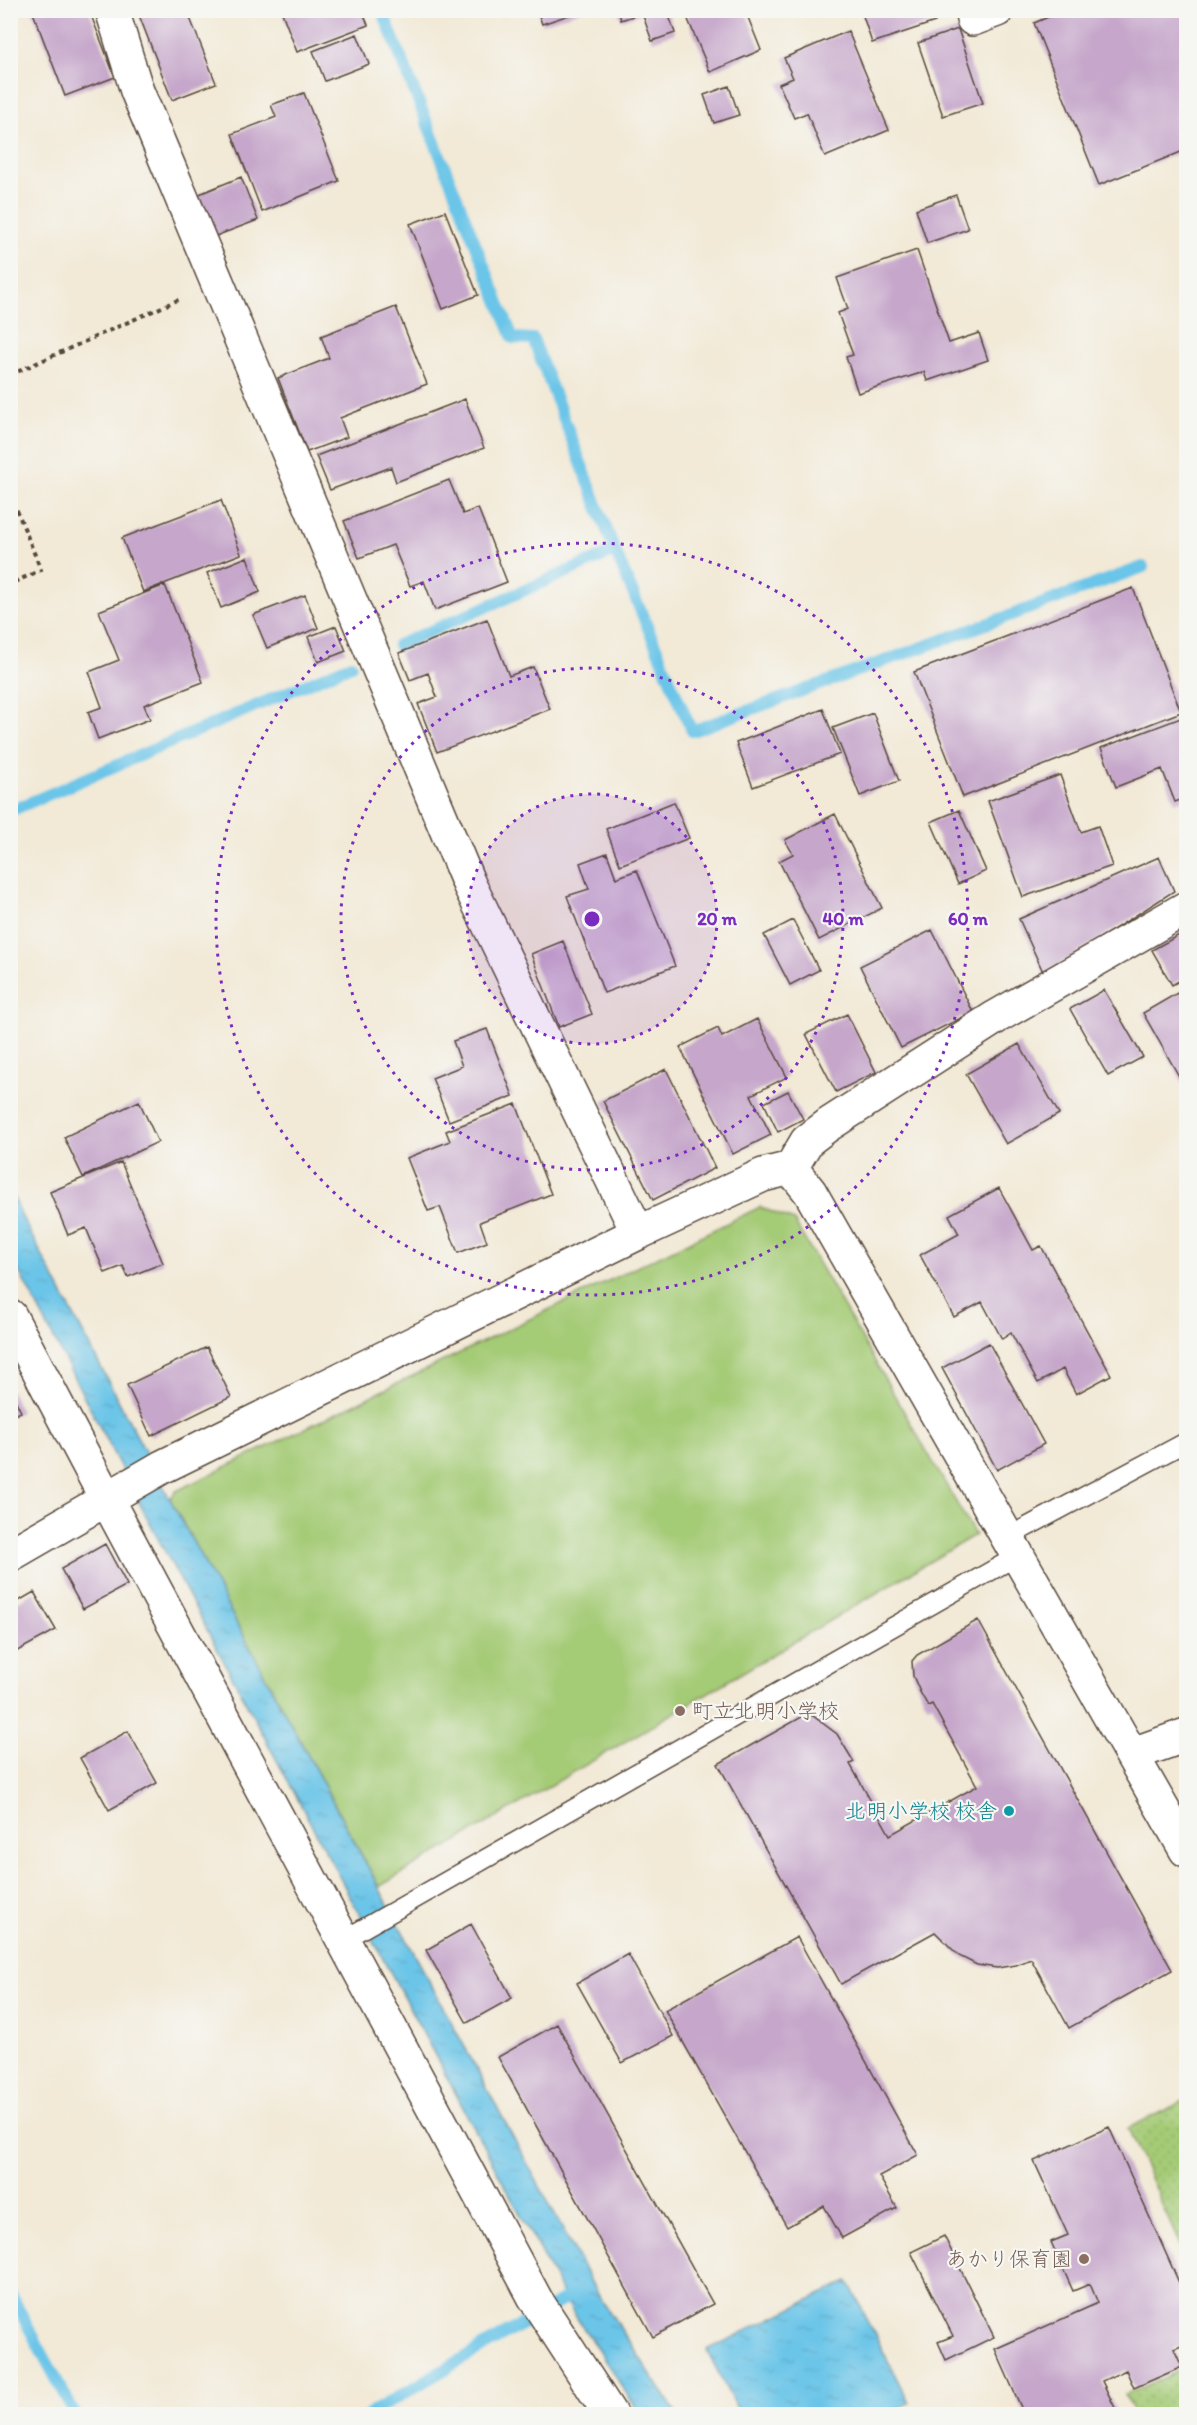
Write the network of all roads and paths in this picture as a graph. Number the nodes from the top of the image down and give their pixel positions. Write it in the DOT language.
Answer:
graph roads {
  1 [pos="112,10"];
  2 [pos="217,282"];
  3 [pos="10,375"];
  4 [pos="10,493"];
  5 [pos="10,584"];
  6 [pos="1186,908"];
  7 [pos="791,1168"];
  8 [pos="638,1233"];
  9 [pos="10,1316"];
  10 [pos="1186,1442"];
  11 [pos="114,1494"];
  12 [pos="1013,1546"];
  13 [pos="10,1555"];
  14 [pos="1186,1735"];
  15 [pos="1133,1754"];
  16 [pos="1186,1850"];
  17 [pos="350,1937"];
  18 [pos="610,2415"];
  1 -- 2 [label="street"];
  2 -- 3 [label="path"];
  2 -- 8 [label="street"];
  4 -- 5 [label="path"];
  6 -- 7 [label="street"];
  7 -- 8 [label="street"];
  7 -- 12 [label="street"];
  8 -- 11 [label="street"];
  9 -- 11 [label="street"];
  10 -- 12 [label="lane"];
  11 -- 13 [label="street"];
  11 -- 17 [label="street"];
  12 -- 15 [label="street"];
  12 -- 17 [label="lane"];
  14 -- 15 [label="street"];
  15 -- 16 [label="street"];
  17 -- 18 [label="street"];
}
